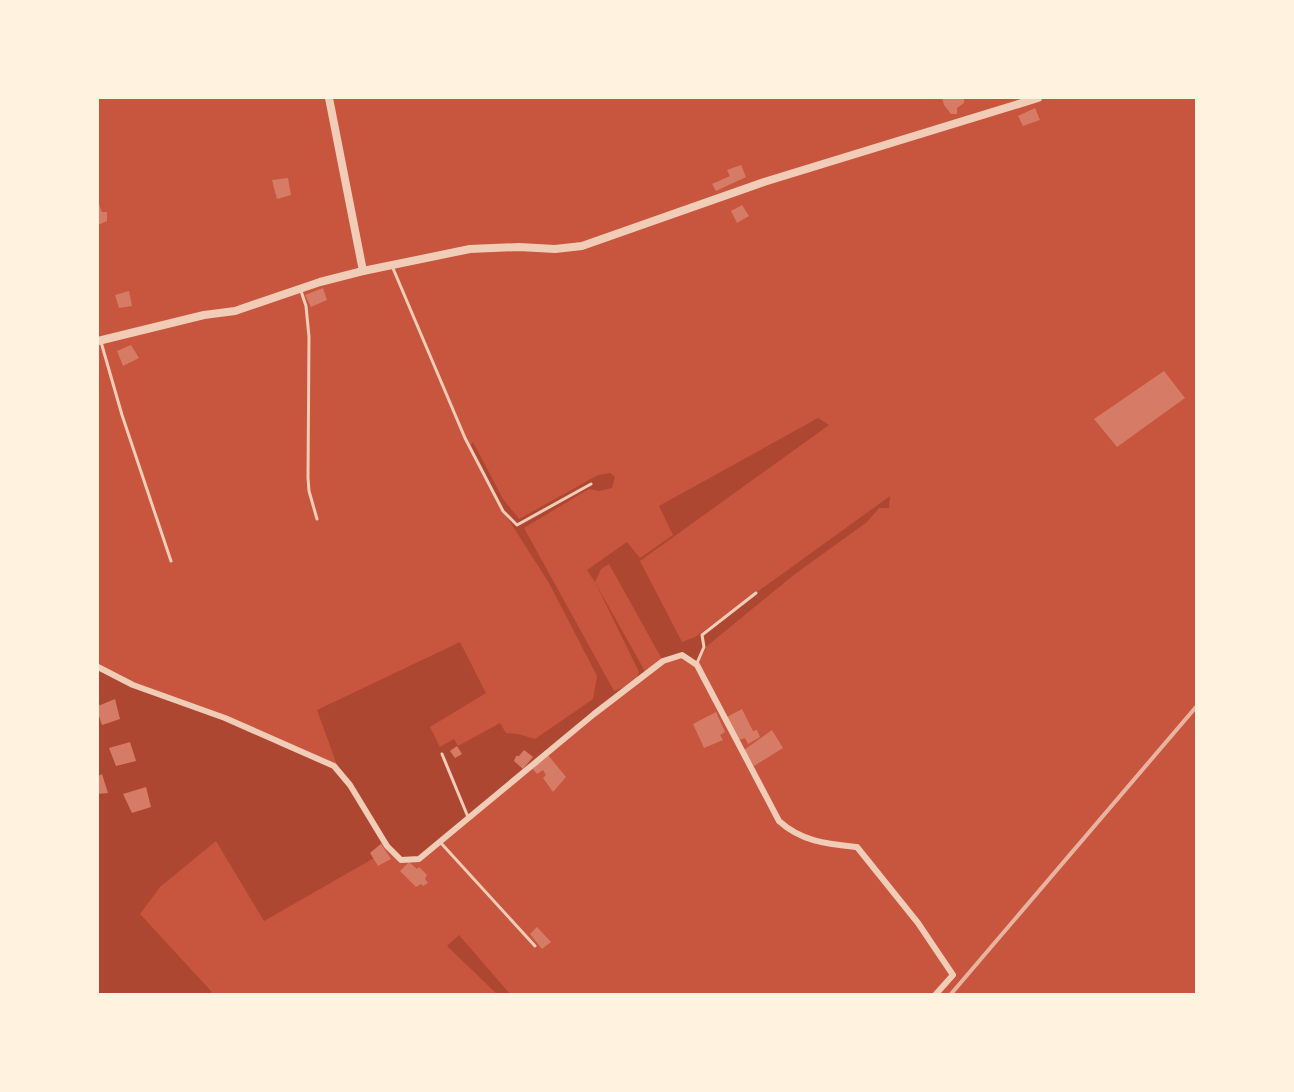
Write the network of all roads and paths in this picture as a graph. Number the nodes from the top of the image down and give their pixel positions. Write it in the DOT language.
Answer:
graph roads {
  1 [pos="329,98"];
  2 [pos="1038,98"];
  3 [pos="392,265"];
  4 [pos="363,271"];
  5 [pos="300,289"];
  6 [pos="99,340"];
  7 [pos="591,484"];
  8 [pos="317,519"];
  9 [pos="171,561"];
  10 [pos="756,593"];
  11 [pos="697,665"];
  12 [pos="98,667"];
  13 [pos="442,753"];
  14 [pos="469,819"];
  15 [pos="440,842"];
  16 [pos="535,946"];
  17 [pos="936,994"];
  1 -- 4 [label="street"];
  2 -- 3 [label="street"];
  3 -- 4 [label="street"];
  3 -- 7 [label="lane"];
  4 -- 5 [label="street"];
  5 -- 6 [label="street"];
  5 -- 8 [label="lane"];
  6 -- 9 [label="lane"];
  10 -- 11 [label="lane"];
  11 -- 14 [label="street"];
  11 -- 17 [label="street"];
  12 -- 15 [label="street"];
  13 -- 14 [label="lane"];
  14 -- 15 [label="street"];
  15 -- 16 [label="lane"];
}
